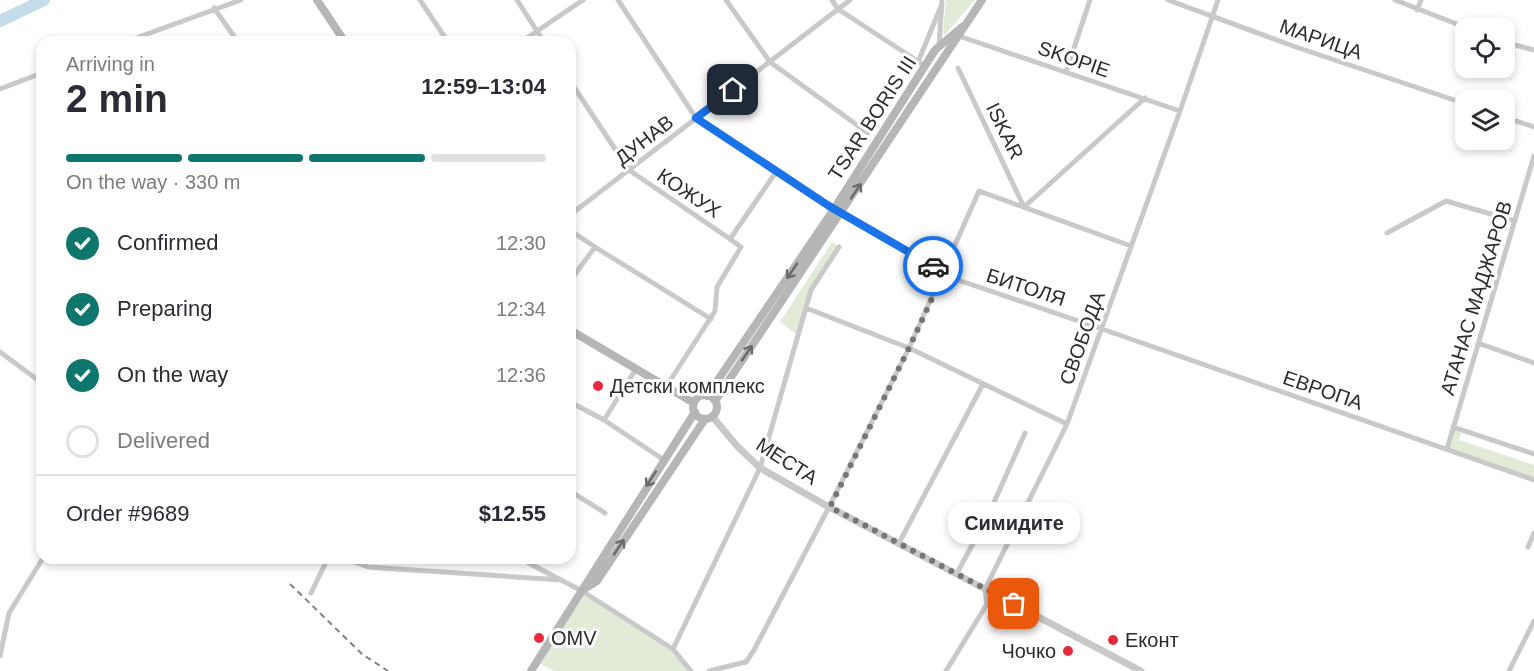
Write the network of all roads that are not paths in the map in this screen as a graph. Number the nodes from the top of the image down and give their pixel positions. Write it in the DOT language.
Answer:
graph roads {
  1 [pos="241,0"];
  2 [pos="317,0"];
  3 [pos="420,0"];
  4 [pos="517,0"];
  5 [pos="583,0"];
  6 [pos="618,0"];
  7 [pos="726,0"];
  8 [pos="832,0"];
  9 [pos="850,0"];
  10 [pos="982,0"];
  11 [pos="1090,0"];
  12 [pos="1168,0"];
  13 [pos="1218,0"];
  14 [pos="1395,0"];
  15 [pos="1421,0"];
  16 [pos="942,2"];
  17 [pos="214,8"];
  18 [pos="838,9"];
  19 [pos="1417,10"];
  20 [pos="1213,15"];
  21 [pos="968,23"];
  22 [pos="1455,24"];
  23 [pos="537,31"];
  24 [pos="141,36"];
  25 [pos="234,36"];
  26 [pos="341,36"];
  27 [pos="444,36"];
  28 [pos="530,36"];
  29 [pos="540,36"];
  30 [pos="959,36"];
  31 [pos="1515,45"];
  32 [pos="937,48"];
  33 [pos="1534,50"];
  34 [pos="945,57"];
  35 [pos="770,62"];
  36 [pos="922,64"];
  37 [pos="958,68"];
  38 [pos="1066,72"];
  39 [pos="36,75"];
  40 [pos="0,89"];
  41 [pos="576,90"];
  42 [pos="1144,98"];
  43 [pos="1455,100"];
  44 [pos="1180,111"];
  45 [pos="696,118"];
  46 [pos="1515,121"];
  47 [pos="1534,128"];
  48 [pos="868,133"];
  49 [pos="1534,156"];
  50 [pos="629,170"];
  51 [pos="776,172"];
  52 [pos="1024,207"];
  53 [pos="576,210"];
  54 [pos="837,211"];
  55 [pos="1515,221"];
  56 [pos="1387,232"];
  57 [pos="576,234"];
  58 [pos="730,239"];
  59 [pos="1131,246"];
  60 [pos="595,247"];
  61 [pos="839,247"];
  62 [pos="576,273"];
  63 [pos="944,273"];
  64 [pos="806,308"];
  65 [pos="711,319"];
  66 [pos="1102,328"];
  67 [pos="576,334"];
  68 [pos="1478,344"];
  69 [pos="909,348"];
  70 [pos="0,352"];
  71 [pos="1534,363"];
  72 [pos="636,369"];
  73 [pos="36,379"];
  74 [pos="983,384"];
  75 [pos="666,387"];
  76 [pos="707,396"];
  77 [pos="715,401"];
  78 [pos="576,405"];
  79 [pos="694,408"];
  80 [pos="709,417"];
  81 [pos="604,420"];
  82 [pos="1067,424"];
  83 [pos="1453,428"];
  84 [pos="1025,433"];
  85 [pos="1447,449"];
  86 [pos="1534,454"];
  87 [pos="664,460"];
  88 [pos="760,468"];
  89 [pos="1534,480"];
  90 [pos="576,495"];
  91 [pos="830,507"];
  92 [pos="605,513"];
  93 [pos="1534,533"];
  94 [pos="899,543"];
  95 [pos="1528,547"];
  96 [pos="39,564"];
  97 [pos="325,564"];
  98 [pos="360,564"];
  99 [pos="531,564"];
  100 [pos="957,573"];
  101 [pos="562,580"];
  102 [pos="985,589"];
  103 [pos="582,591"];
  104 [pos="312,593"];
  105 [pos="1534,621"];
  106 [pos="673,649"];
  107 [pos="0,656"];
  108 [pos="531,671"];
  109 [pos="691,671"];
  110 [pos="709,671"];
  111 [pos="946,671"];
  112 [pos="1141,671"];
  113 [pos="1509,671"];
  1 -- 17 [label="street"];
  2 -- 26 [label="main road"];
  3 -- 27 [label="street"];
  4 -- 23 [label="street"];
  5 -- 23 [label="street"];
  6 -- 45 [label="street, БИТОЛЯ"];
  7 -- 35 [label="street"];
  8 -- 18 [label="street"];
  9 -- 18 [label="street, ДУНАВ"];
  10 -- 21 [label="main road, TSAR BORIS III"];
  11 -- 38 [label="street"];
  12 -- 20 [label="street, МАРИЦА"];
  13 -- 20 [label="street, СВОБОДА"];
  14 -- 19 [label="street"];
  15 -- 19 [label="street"];
  16 -- 32 [label="street, TSAR BORIS III"];
  16 -- 36 [label="street"];
  17 -- 24 [label="street"];
  17 -- 25 [label="street"];
  18 -- 35 [label="street, ДУНАВ"];
  18 -- 36 [label="street"];
  19 -- 22 [label="street"];
  20 -- 43 [label="street, МАРИЦА"];
  20 -- 44 [label="street, СВОБОДА"];
  21 -- 30 [label="main road, TSAR BORIS III"];
  21 -- 32 [label="main road"];
  23 -- 28 [label="street"];
  23 -- 29 [label="street"];
  30 -- 34 [label="main road, TSAR BORIS III"];
  30 -- 38 [label="street, SKOPIE"];
  31 -- 33 [label="street"];
  32 -- 34 [label="main road"];
  32 -- 36 [label="main road, TSAR BORIS III"];
  54 -- 34 [label="main road, TSAR BORIS III, one-way"];
  35 -- 45 [label="street, ДУНАВ"];
  35 -- 48 [label="street"];
  36 -- 54 [label="main road, TSAR BORIS III"];
  37 -- 52 [label="street, ISKAR"];
  38 -- 42 [label="street, SKOPIE"];
  39 -- 40 [label="street"];
  41 -- 50 [label="street, КОЖУХ"];
  42 -- 44 [label="street, SKOPIE"];
  42 -- 52 [label="street"];
  44 -- 59 [label="street, СВОБОДА"];
  45 -- 50 [label="street, ДУНАВ"];
  45 -- 51 [label="street, БИТОЛЯ"];
  46 -- 47 [label="street"];
  49 -- 55 [label="street, АТАНАС МАДЖАРОВ"];
  50 -- 53 [label="street, ДУНАВ"];
  50 -- 58 [label="street, КОЖУХ"];
  51 -- 54 [label="street, БИТОЛЯ"];
  51 -- 58 [label="street"];
  52 -- 59 [label="street"];
  52 -- 63 [label="street"];
  54 -- 63 [label="street, БИТОЛЯ"];
  54 -- 76 [label="main road, TSAR BORIS III, one-way"];
  77 -- 54 [label="main road, TSAR BORIS III, one-way"];
  55 -- 56 [label="street"];
  55 -- 68 [label="street, АТАНАС МАДЖАРОВ"];
  57 -- 60 [label="street"];
  58 -- 65 [label="street"];
  59 -- 66 [label="street, СВОБОДА"];
  60 -- 62 [label="street"];
  60 -- 65 [label="street"];
  61 -- 64 [label="street"];
  63 -- 66 [label="street, БИТОЛЯ"];
  63 -- 69 [label="street"];
  64 -- 69 [label="street"];
  64 -- 88 [label="street"];
  65 -- 75 [label="street"];
  66 -- 82 [label="street, СВОБОДА"];
  66 -- 85 [label="street, ЕВРОПА"];
  67 -- 72 [label="main road"];
  68 -- 71 [label="street"];
  68 -- 83 [label="street, АТАНАС МАДЖАРОВ"];
  69 -- 74 [label="street"];
  69 -- 91 [label="street"];
  70 -- 73 [label="street"];
  72 -- 75 [label="main road"];
  72 -- 81 [label="street"];
  74 -- 82 [label="street"];
  74 -- 94 [label="street"];
  75 -- 79 [label="main road"];
  76 -- 77 [label="main road"];
  76 -- 79 [label="main road"];
  77 -- 80 [label="main road"];
  78 -- 81 [label="street"];
  79 -- 80 [label="main road"];
  79 -- 87 [label="main road"];
  80 -- 88 [label="street, МЕСТА"];
  103 -- 80 [label="main road, one-way"];
  81 -- 87 [label="street"];
  82 -- 102 [label="street, СВОБОДА"];
  83 -- 85 [label="street, АТАНАС МАДЖАРОВ"];
  83 -- 86 [label="street"];
  84 -- 100 [label="street"];
  85 -- 89 [label="street, ЕВРОПА"];
  87 -- 103 [label="main road, one-way"];
  88 -- 91 [label="street, МЕСТА"];
  88 -- 106 [label="street"];
  90 -- 92 [label="street"];
  91 -- 94 [label="street, МЕСТА"];
  91 -- 110 [label="street"];
  93 -- 95 [label="street"];
  94 -- 100 [label="street, МЕСТА"];
  96 -- 107 [label="street"];
  97 -- 104 [label="street"];
  98 -- 101 [label="street"];
  99 -- 101 [label="street"];
  100 -- 102 [label="street, МЕСТА"];
  101 -- 103 [label="street"];
  102 -- 111 [label="street, СВОБОДА"];
  102 -- 112 [label="street, МЕСТА"];
  103 -- 106 [label="street"];
  103 -- 108 [label="main road"];
  105 -- 113 [label="street"];
  106 -- 109 [label="street"];
}
